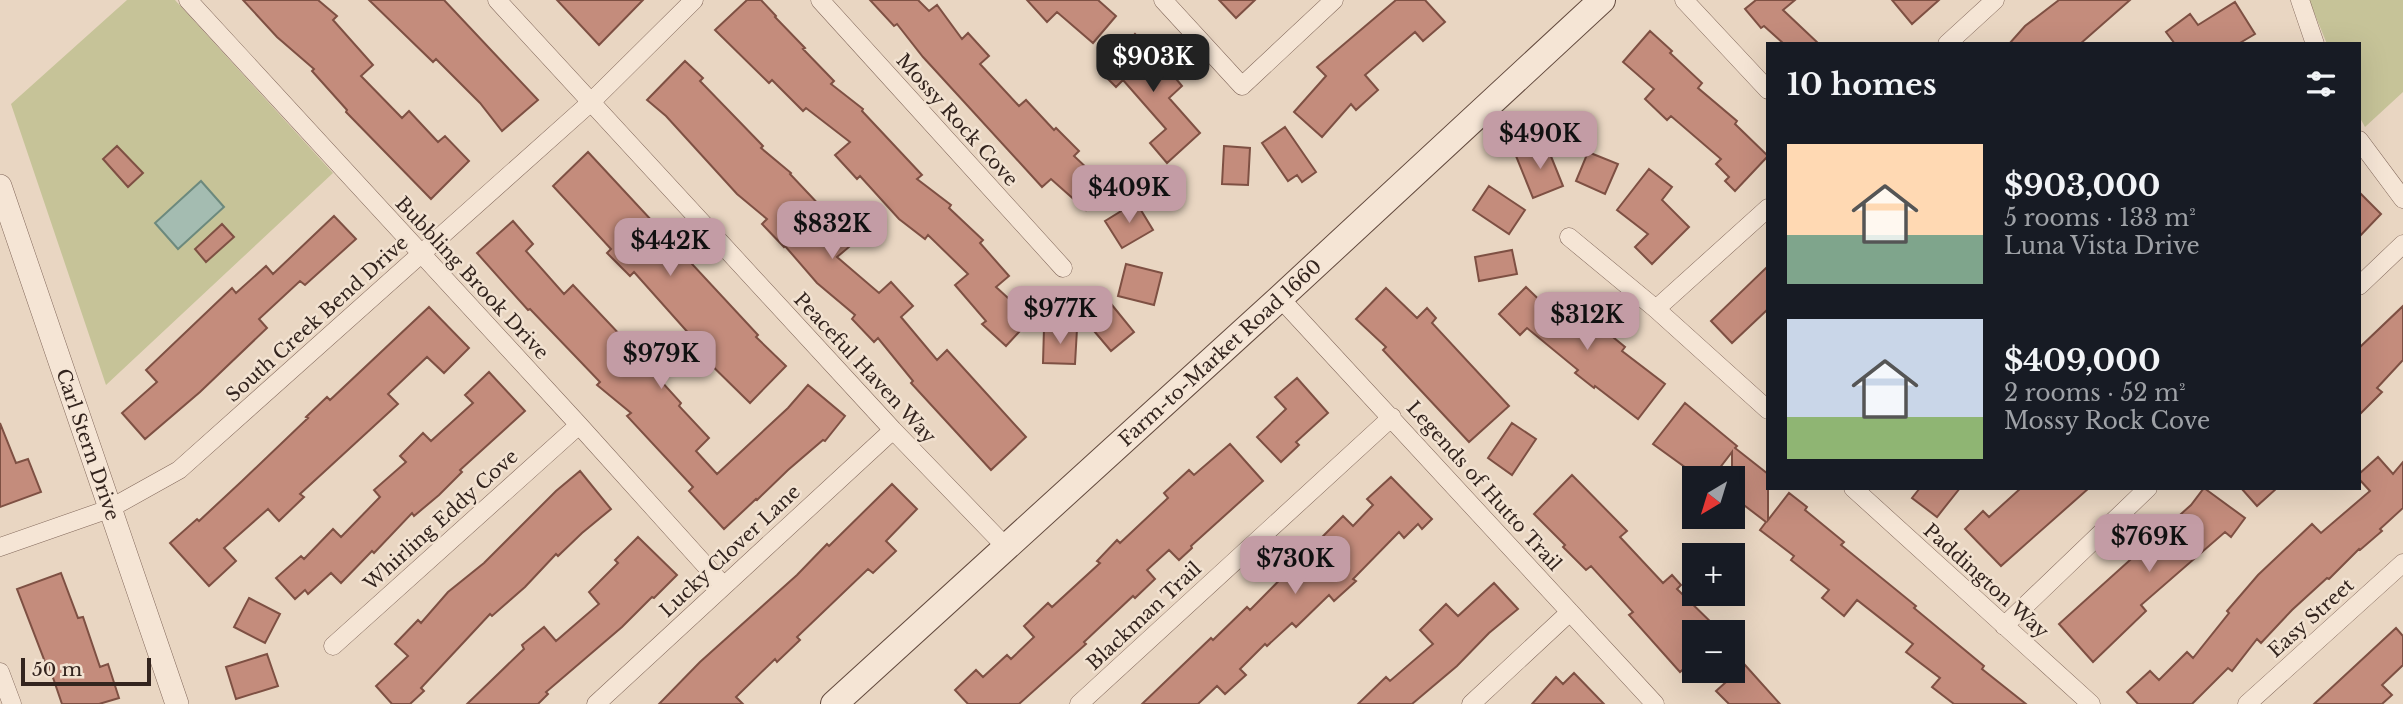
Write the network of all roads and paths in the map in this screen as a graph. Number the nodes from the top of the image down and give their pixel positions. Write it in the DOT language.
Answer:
graph roads {
  1 [pos="188,0"];
  2 [pos="497,0"];
  3 [pos="694,0"];
  4 [pos="820,0"];
  5 [pos="1163,0"];
  6 [pos="1334,0"];
  7 [pos="1602,0"];
  8 [pos="1684,0"];
  9 [pos="1995,0"];
  10 [pos="2300,0"];
  11 [pos="1949,42"];
  12 [pos="2314,42"];
  13 [pos="1766,88"];
  14 [pos="590,103"];
  15 [pos="2361,143"];
  16 [pos="0,186"];
  17 [pos="2403,199"];
  18 [pos="1766,210"];
  19 [pos="1569,237"];
  20 [pos="2403,244"];
  21 [pos="421,254"];
  22 [pos="1063,268"];
  23 [pos="2361,284"];
  24 [pos="1280,298"];
  25 [pos="1656,309"];
  26 [pos="1766,409"];
  27 [pos="1392,417"];
  28 [pos="579,425"];
  29 [pos="893,430"];
  30 [pos="1855,490"];
  31 [pos="2146,490"];
  32 [pos="109,509"];
  33 [pos="1006,546"];
  34 [pos="0,547"];
  35 [pos="2403,563"];
  36 [pos="723,585"];
  37 [pos="1570,612"];
  38 [pos="2004,626"];
  39 [pos="332,646"];
  40 [pos="0,672"];
  41 [pos="12,704"];
  42 [pos="177,704"];
  43 [pos="596,704"];
  44 [pos="834,704"];
  45 [pos="1079,704"];
  46 [pos="1471,704"];
  47 [pos="1655,704"];
  48 [pos="2091,704"];
  49 [pos="2247,704"];
  1 -- 21 [label="street, Bubbling Brook Drive"];
  2 -- 14 [label="street, Peaceful Haven Way"];
  3 -- 14 [label="street, South Creek Bend Drive"];
  4 -- 22 [label="street, Mossy Rock Cove"];
  5 -- 6 [label="street"];
  7 -- 24 [label="main road, Farm-to-Market Road 1660"];
  8 -- 13 [label="street"];
  9 -- 11 [label="street"];
  10 -- 12 [label="street"];
  14 -- 21 [label="street, South Creek Bend Drive"];
  14 -- 29 [label="street, Peaceful Haven Way"];
  15 -- 17 [label="street"];
  16 -- 32 [label="street, Carl Stern Drive"];
  18 -- 25 [label="street"];
  19 -- 25 [label="street"];
  20 -- 23 [label="street"];
  21 -- 28 [label="street, Bubbling Brook Drive"];
  21 -- 32 [label="street, South Creek Bend Drive"];
  24 -- 27 [label="street, Legends of Hutto Trail"];
  24 -- 33 [label="main road, Farm-to-Market Road 1660"];
  25 -- 26 [label="street"];
  27 -- 37 [label="street, Legends of Hutto Trail"];
  27 -- 45 [label="street, Blackman Trail"];
  28 -- 36 [label="street, Bubbling Brook Drive"];
  28 -- 39 [label="street, Whirling Eddy Cove"];
  29 -- 33 [label="street, Peaceful Haven Way"];
  29 -- 36 [label="street, Lucky Clover Lane"];
  30 -- 38 [label="street, Paddington Way"];
  31 -- 38 [label="street"];
  32 -- 34 [label="street, South Creek Bend Drive"];
  32 -- 42 [label="street, Carl Stern Drive"];
  33 -- 44 [label="main road, Farm-to-Market Road 1660"];
  35 -- 49 [label="street, Easy Street"];
  36 -- 43 [label="street, Lucky Clover Lane"];
  37 -- 46 [label="street"];
  37 -- 47 [label="street, Legends of Hutto Trail"];
  38 -- 48 [label="street, Paddington Way"];
  40 -- 41 [label="street"];
}
